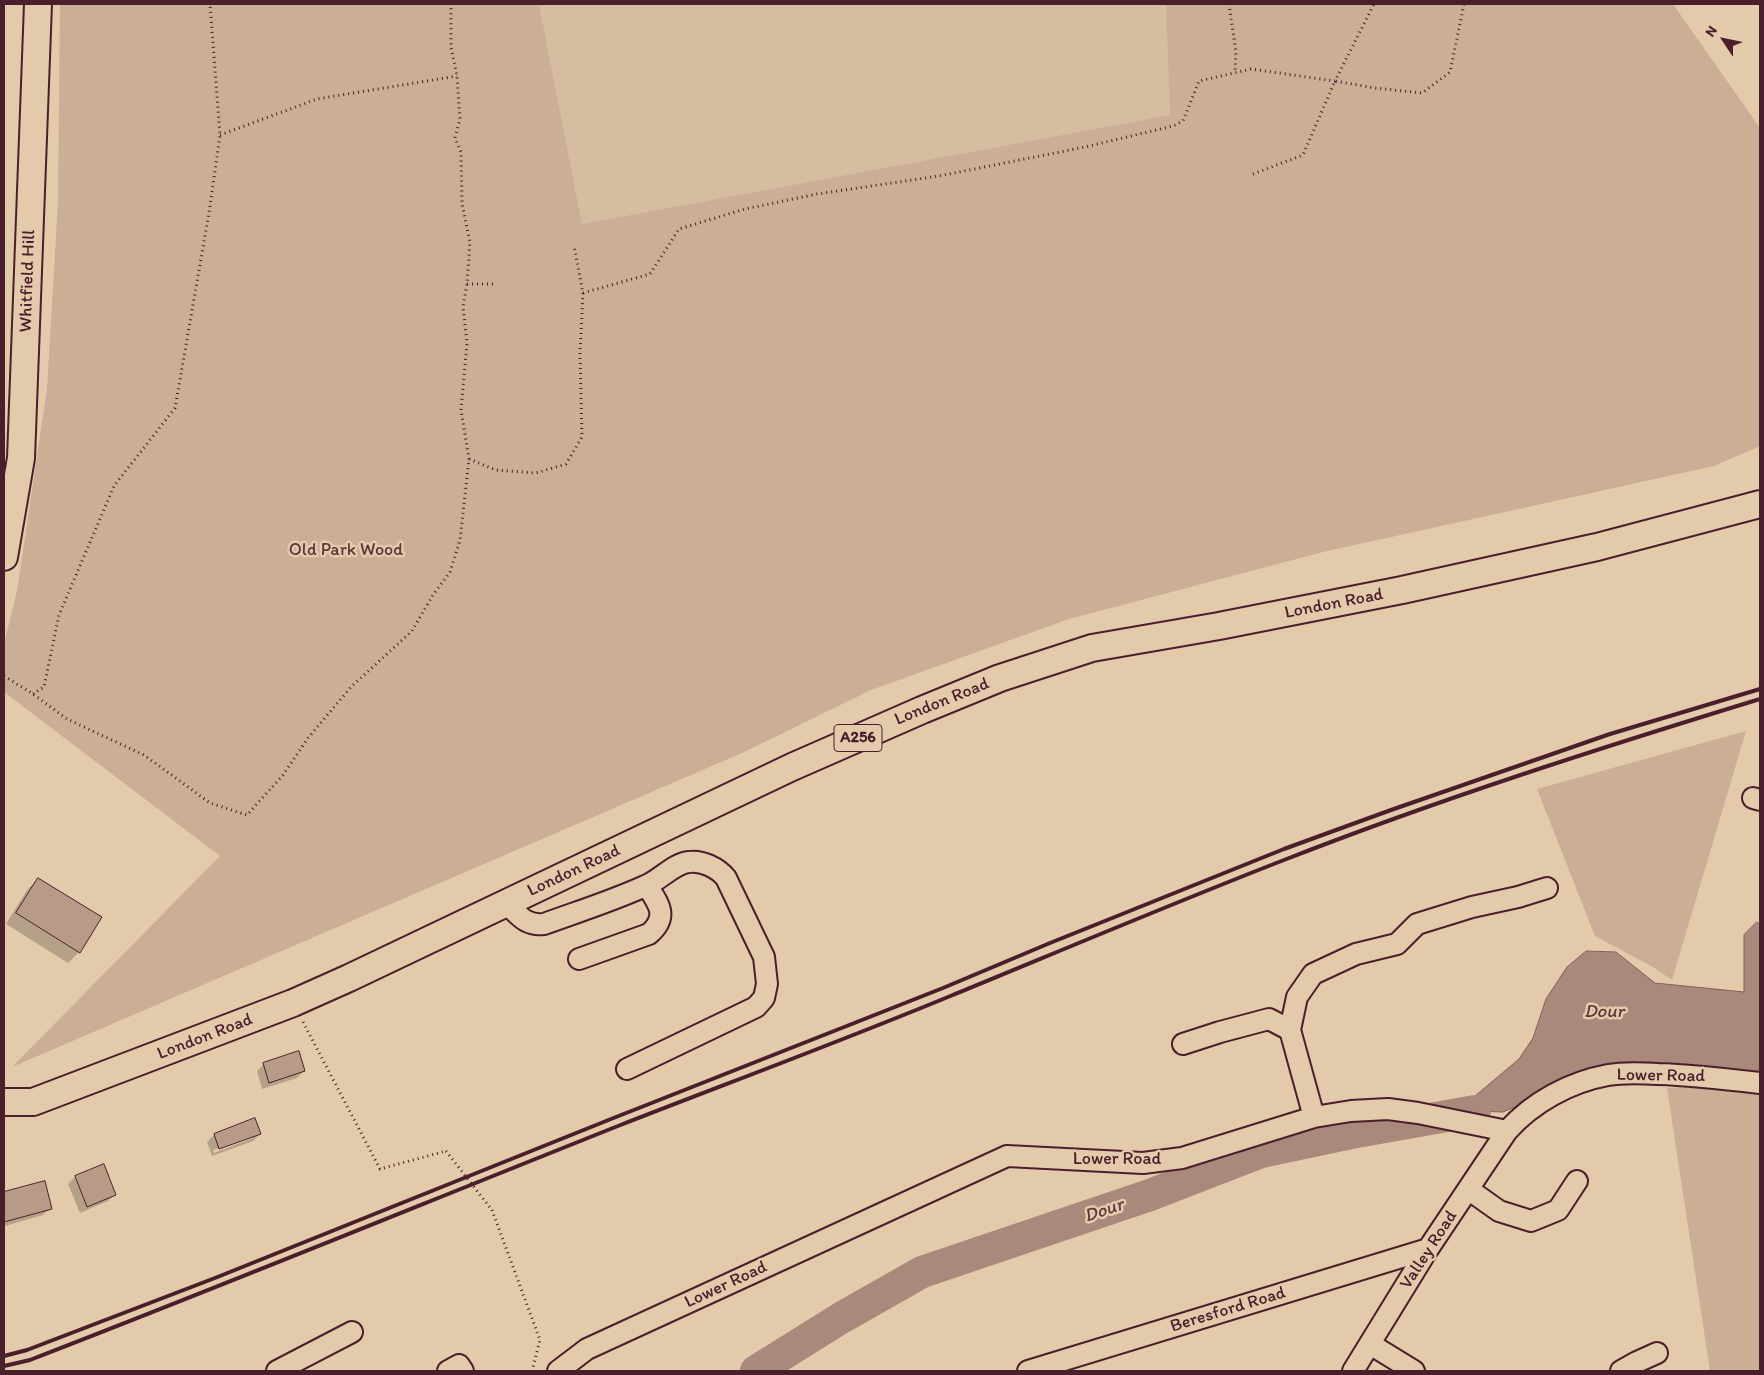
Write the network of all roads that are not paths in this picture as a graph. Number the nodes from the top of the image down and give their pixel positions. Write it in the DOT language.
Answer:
graph roads {
  1 [pos="38,4"];
  2 [pos="1760,504"];
  3 [pos="4,557"];
  4 [pos="647,886"];
  5 [pos="1547,888"];
  6 [pos="506,903"];
  7 [pos="579,959"];
  8 [pos="1290,1030"];
  9 [pos="1183,1044"];
  10 [pos="627,1069"];
  11 [pos="1760,1083"];
  12 [pos="4,1102"];
  13 [pos="1314,1117"];
  14 [pos="1507,1131"];
  15 [pos="1577,1181"];
  16 [pos="1468,1189"];
  17 [pos="1428,1249"];
  18 [pos="352,1332"];
  19 [pos="1370,1344"];
  20 [pos="1657,1353"];
  21 [pos="277,1371"];
  22 [pos="448,1371"];
  23 [pos="463,1371"];
  24 [pos="558,1371"];
  25 [pos="1028,1371"];
  26 [pos="1353,1371"];
  27 [pos="1414,1371"];
  28 [pos="1621,1371"];
  1 -- 3 [label="main road, Whitfield Hill"];
  2 -- 6 [label="main road, London Road / A256"];
  4 -- 6 [label="street"];
  4 -- 7 [label="street"];
  4 -- 10 [label="street"];
  5 -- 8 [label="street"];
  6 -- 12 [label="main road, London Road / A256"];
  8 -- 9 [label="street"];
  8 -- 13 [label="street"];
  11 -- 14 [label="street, Lower Road"];
  13 -- 14 [label="street, Lower Road"];
  13 -- 24 [label="street, Lower Road"];
  14 -- 16 [label="street, Valley Road"];
  15 -- 16 [label="street"];
  16 -- 17 [label="street, Valley Road"];
  17 -- 19 [label="street, Valley Road"];
  17 -- 25 [label="street, Beresford Road"];
  18 -- 21 [label="street"];
  19 -- 26 [label="street, Valley Road"];
  19 -- 27 [label="street"];
  20 -- 28 [label="street"];
  22 -- 23 [label="street"];
}
